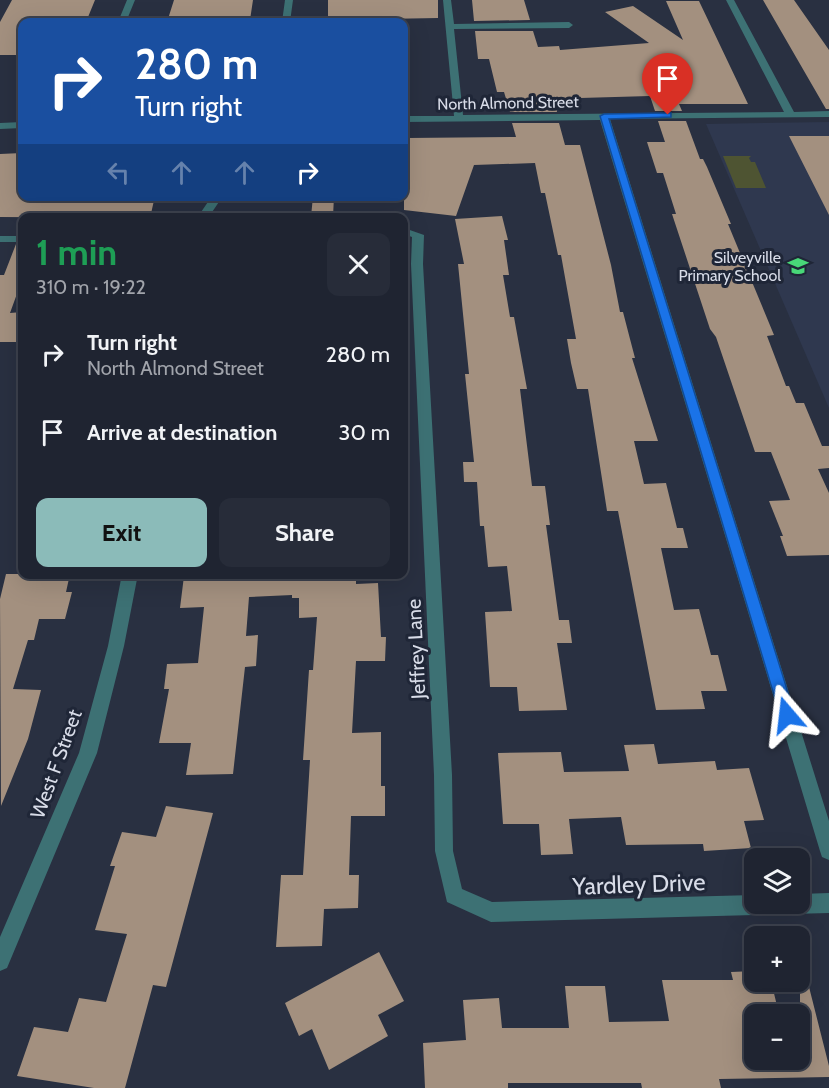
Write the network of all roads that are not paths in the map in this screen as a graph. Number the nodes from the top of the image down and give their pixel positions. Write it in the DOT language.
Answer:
graph roads {
  1 [pos="131,0"];
  2 [pos="289,0"];
  3 [pos="447,0"];
  4 [pos="730,0"];
  5 [pos="124,18"];
  6 [pos="287,18"];
  7 [pos="569,25"];
  8 [pos="449,27"];
  9 [pos="829,114"];
  10 [pos="791,115"];
  11 [pos="604,116"];
  12 [pos="408,119"];
  13 [pos="459,119"];
  14 [pos="18,125"];
  15 [pos="0,126"];
  16 [pos="408,232"];
  17 [pos="0,239"];
  18 [pos="18,239"];
  19 [pos="129,579"];
  20 [pos="829,851"];
  21 [pos="454,895"];
  22 [pos="829,903"];
  23 [pos="0,961"];
  1 -- 5 [label="street"];
  2 -- 6 [label="street"];
  3 -- 8 [label="street"];
  4 -- 10 [label="street"];
  7 -- 8 [label="street"];
  8 -- 13 [label="street"];
  9 -- 10 [label="street, North Almond Street"];
  10 -- 11 [label="street, North Almond Street"];
  11 -- 13 [label="street, North Almond Street"];
  11 -- 20 [label="street"];
  12 -- 13 [label="street, North Almond Street"];
  14 -- 15 [label="street"];
  16 -- 21 [label="street, Jeffrey Lane"];
  17 -- 18 [label="street"];
  19 -- 23 [label="street, West F Street"];
  21 -- 22 [label="street, Yardley Drive"];
}
